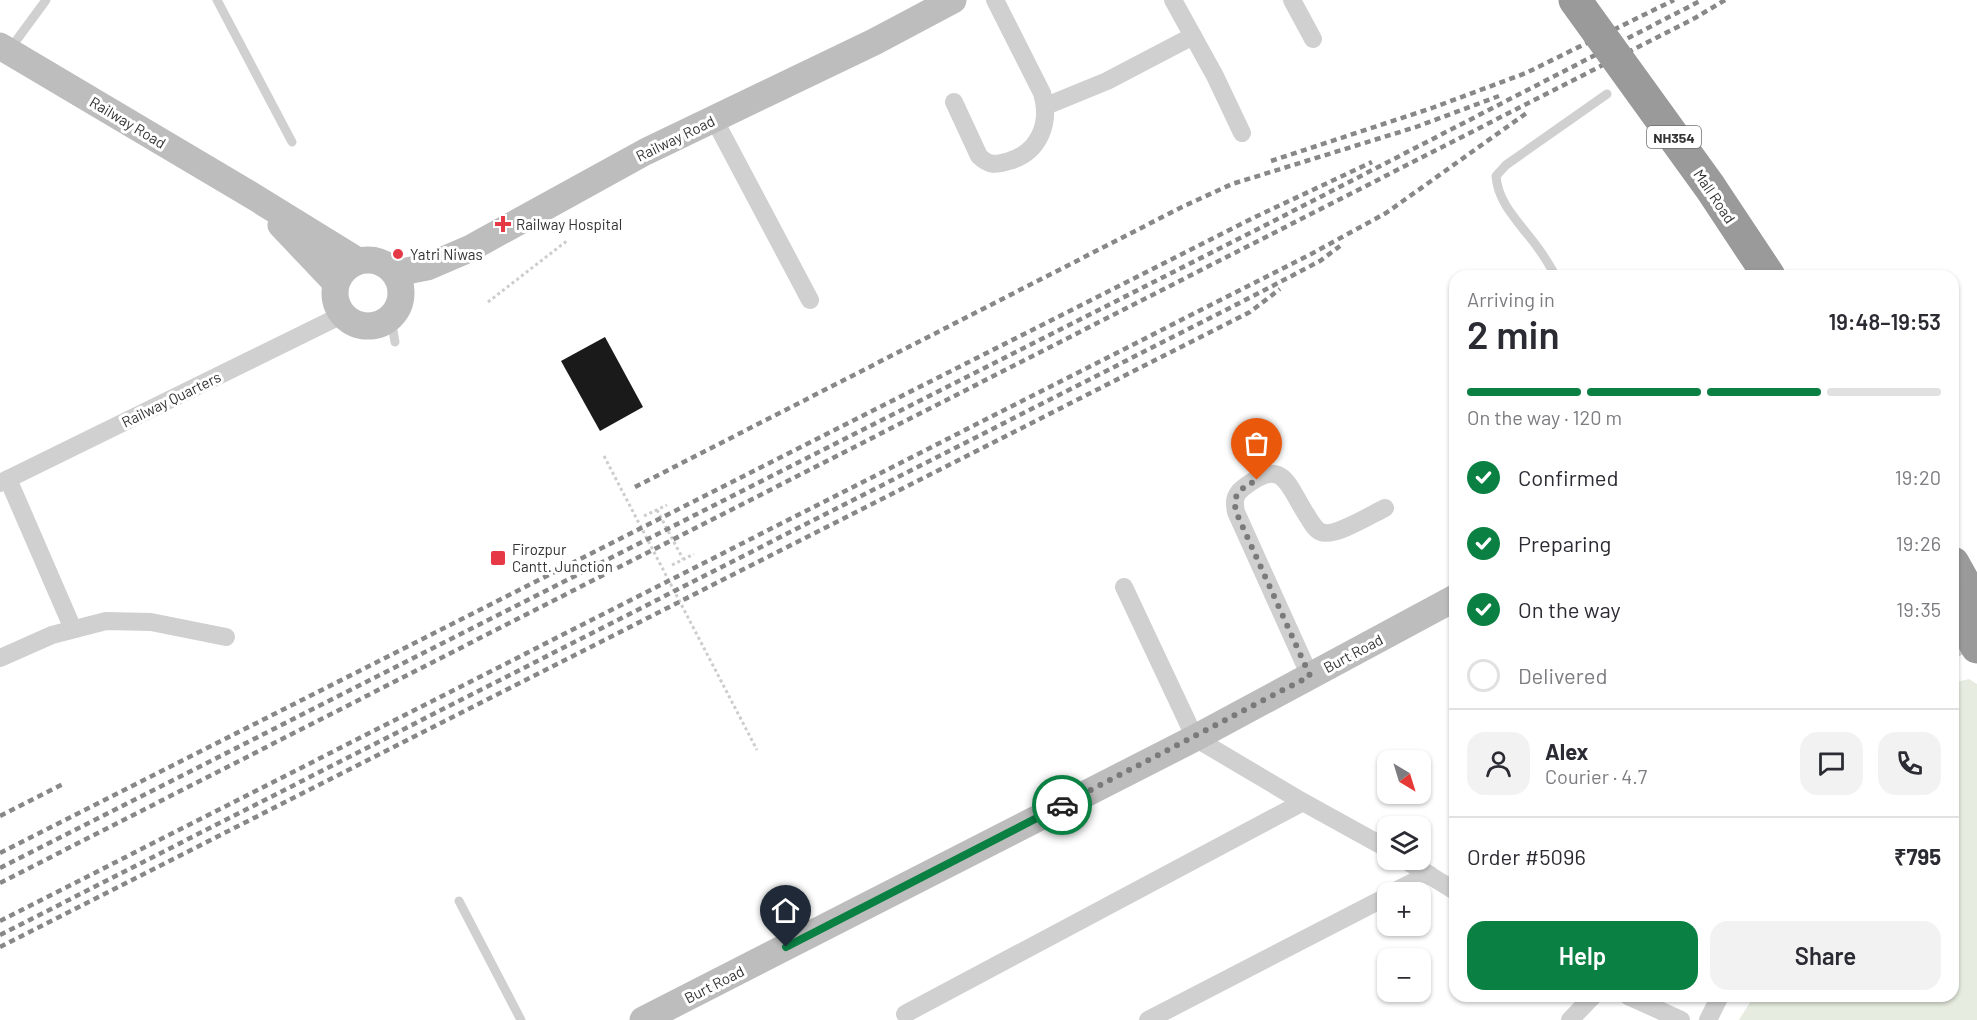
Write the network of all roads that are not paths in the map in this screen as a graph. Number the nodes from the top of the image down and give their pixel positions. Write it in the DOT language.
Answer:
graph roads {
  1 [pos="46,0"];
  2 [pos="217,0"];
  3 [pos="953,0"];
  4 [pos="995,0"];
  5 [pos="1173,0"];
  6 [pos="1292,0"];
  7 [pos="1575,0"];
  8 [pos="1193,36"];
  9 [pos="1313,39"];
  10 [pos="4,49"];
  11 [pos="1607,94"];
  12 [pos="954,102"];
  13 [pos="1046,106"];
  14 [pos="714,119"];
  15 [pos="1242,134"];
  16 [pos="292,142"];
  17 [pos="256,198"];
  18 [pos="358,261"];
  19 [pos="1552,270"];
  20 [pos="1765,270"];
  21 [pos="396,273"];
  22 [pos="336,283"];
  23 [pos="810,300"];
  24 [pos="342,315"];
  25 [pos="4,481"];
  26 [pos="1385,508"];
  27 [pos="1124,587"];
  28 [pos="1959,590"];
  29 [pos="1449,601"];
  30 [pos="1959,616"];
  31 [pos="73,629"];
  32 [pos="1969,635"];
  33 [pos="226,637"];
  34 [pos="0,658"];
  35 [pos="1310,676"];
  36 [pos="1195,738"];
  37 [pos="1304,802"];
  38 [pos="1377,843"];
  39 [pos="1422,870"];
  40 [pos="1429,874"];
  41 [pos="1413,882"];
  42 [pos="1449,887"];
  43 [pos="459,901"];
  44 [pos="1377,902"];
  45 [pos="1587,1002"];
  46 [pos="1641,1002"];
  47 [pos="1717,1002"];
  48 [pos="905,1014"];
  49 [pos="520,1020"];
  50 [pos="643,1020"];
  51 [pos="1148,1020"];
  52 [pos="1570,1020"];
  53 [pos="1680,1020"];
  54 [pos="1708,1020"];
  1 -- 10 [label="lane"];
  2 -- 16 [label="lane"];
  3 -- 14 [label="street, Railway Road"];
  4 -- 13 [label="street"];
  5 -- 8 [label="street"];
  6 -- 9 [label="street"];
  7 -- 20 [label="highway, Mall Road / NH354, bridge"];
  8 -- 13 [label="street"];
  8 -- 15 [label="street"];
  10 -- 17 [label="street, Railway Road"];
  11 -- 19 [label="lane"];
  12 -- 13 [label="street"];
  14 -- 21 [label="street, Railway Road"];
  14 -- 23 [label="street"];
  17 -- 18 [label="street, Railway Road"];
  17 -- 22 [label="street, Railway Road"];
  18 -- 21 [label="street"];
  18 -- 22 [label="street"];
  21 -- 24 [label="street"];
  22 -- 24 [label="street"];
  24 -- 25 [label="street, Railway Quarters"];
  25 -- 31 [label="street"];
  26 -- 35 [label="street"];
  27 -- 36 [label="street"];
  28 -- 32 [label="highway"];
  29 -- 35 [label="street, Burt Road"];
  30 -- 32 [label="highway"];
  31 -- 33 [label="street"];
  31 -- 34 [label="street"];
  35 -- 36 [label="street, Burt Road"];
  36 -- 37 [label="street"];
  36 -- 50 [label="street, Burt Road"];
  37 -- 38 [label="street"];
  37 -- 48 [label="street"];
  39 -- 40 [label="street"];
  40 -- 41 [label="street"];
  40 -- 42 [label="street"];
  43 -- 49 [label="lane"];
  44 -- 51 [label="street"];
  45 -- 52 [label="street"];
  46 -- 53 [label="street"];
  47 -- 54 [label="street"];
}
